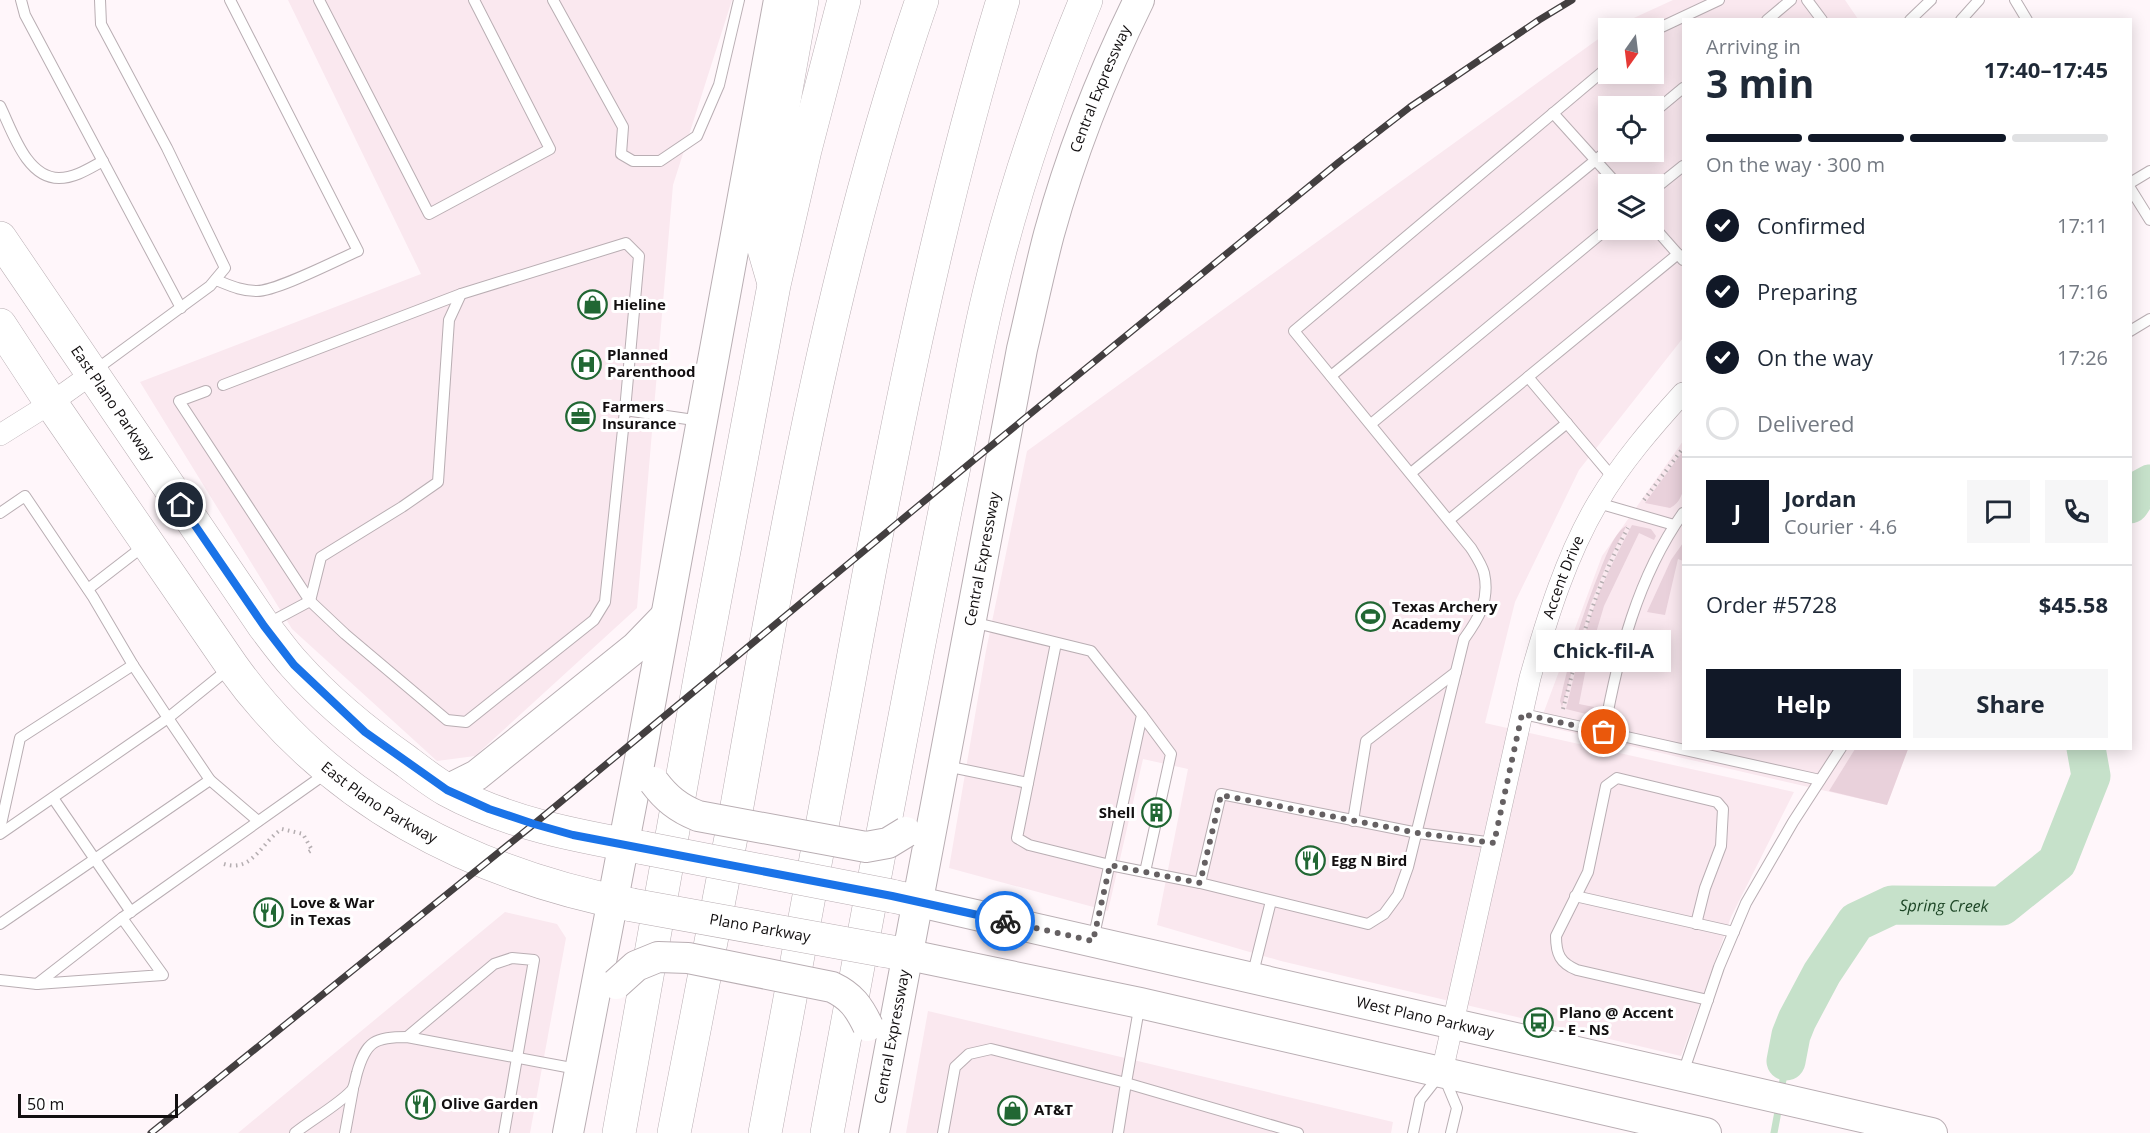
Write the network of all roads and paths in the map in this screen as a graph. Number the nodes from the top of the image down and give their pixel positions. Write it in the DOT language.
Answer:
graph roads {
  1 [pos="21,0"];
  2 [pos="100,0"];
  3 [pos="230,0"];
  4 [pos="319,0"];
  5 [pos="474,0"];
  6 [pos="553,0"];
  7 [pos="739,0"];
  8 [pos="779,0"];
  9 [pos="802,0"];
  10 [pos="844,0"];
  11 [pos="922,0"];
  12 [pos="1003,0"];
  13 [pos="1086,0"];
  14 [pos="1139,0"];
  15 [pos="1719,0"];
  16 [pos="1791,0"];
  17 [pos="1807,0"];
  18 [pos="1931,0"];
  19 [pos="1979,0"];
  20 [pos="2015,0"];
  21 [pos="1769,18"];
  22 [pos="1820,18"];
  23 [pos="1912,18"];
  24 [pos="1963,18"];
  25 [pos="2026,18"];
  26 [pos="1664,26"];
  27 [pos="1598,75"];
  28 [pos="1682,89"];
  29 [pos="1664,104"];
  30 [pos="0,106"];
  31 [pos="1553,113"];
  32 [pos="1598,158"];
  33 [pos="1595,160"];
  34 [pos="103,161"];
  35 [pos="1682,167"];
  36 [pos="2150,171"];
  37 [pos="1608,174"];
  38 [pos="1664,181"];
  39 [pos="2132,182"];
  40 [pos="2132,191"];
  41 [pos="2150,220"];
  42 [pos="1598,236"];
  43 [pos="0,238"];
  44 [pos="1664,239"];
  45 [pos="1680,257"];
  46 [pos="216,280"];
  47 [pos="774,285"];
  48 [pos="461,294"];
  49 [pos="181,308"];
  50 [pos="2150,319"];
  51 [pos="0,325"];
  52 [pos="2132,330"];
  53 [pos="93,373"];
  54 [pos="1331,376"];
  55 [pos="1528,377"];
  56 [pos="223,385"];
  57 [pos="206,391"];
  58 [pos="1682,394"];
  59 [pos="51,404"];
  60 [pos="626,410"];
  61 [pos="702,421"];
  62 [pos="1567,423"];
  63 [pos="1371,424"];
  64 [pos="0,435"];
  65 [pos="1682,449"];
  66 [pos="1411,473"];
  67 [pos="1614,479"];
  68 [pos="1598,503"];
  69 [pos="0,513"];
  70 [pos="1636,514"];
  71 [pos="1682,514"];
  72 [pos="1449,520"];
  73 [pos="1674,525"];
  74 [pos="147,544"];
  75 [pos="88,589"];
  76 [pos="310,601"];
  77 [pos="666,616"];
  78 [pos="969,621"];
  79 [pos="264,626"];
  80 [pos="1056,643"];
  81 [pos="133,665"];
  82 [pos="232,666"];
  83 [pos="1456,672"];
  84 [pos="1522,714"];
  85 [pos="1142,715"];
  86 [pos="168,718"];
  87 [pos="1560,722"];
  88 [pos="1604,732"];
  89 [pos="1682,749"];
  90 [pos="1685,750"];
  91 [pos="1840,750"];
  92 [pos="647,770"];
  93 [pos="942,770"];
  94 [pos="330,771"];
  95 [pos="210,780"];
  96 [pos="1820,780"];
  97 [pos="1028,783"];
  98 [pos="447,790"];
  99 [pos="52,798"];
  100 [pos="258,821"];
  101 [pos="1353,821"];
  102 [pos="0,829"];
  103 [pos="1418,833"];
  104 [pos="0,834"];
  105 [pos="1494,843"];
  106 [pos="634,846"];
  107 [pos="307,853"];
  108 [pos="206,859"];
  109 [pos="95,860"];
  110 [pos="1110,865"];
  111 [pos="1145,872"];
  112 [pos="1200,883"];
  113 [pos="1575,897"];
  114 [pos="905,899"];
  115 [pos="1271,901"];
  116 [pos="622,903"];
  117 [pos="127,915"];
  118 [pos="0,924"];
  119 [pos="1696,924"];
  120 [pos="1734,932"];
  121 [pos="1093,941"];
  122 [pos="895,952"];
  123 [pos="1252,977"];
  124 [pos="0,980"];
  125 [pos="37,984"];
  126 [pos="1708,1000"];
  127 [pos="1140,1003"];
  128 [pos="1453,1025"];
  129 [pos="587,1026"];
  130 [pos="407,1037"];
  131 [pos="518,1058"];
  132 [pos="580,1069"];
  133 [pos="1442,1072"];
  134 [pos="885,1075"];
  135 [pos="1682,1077"];
  136 [pos="1126,1083"];
  137 [pos="353,1089"];
  138 [pos="622,1119"];
  139 [pos="1647,1126"];
  140 [pos="1914,1131"];
  141 [pos="295,1133"];
  142 [pos="345,1133"];
  143 [pos="504,1133"];
  144 [pos="568,1133"];
  145 [pos="602,1133"];
  146 [pos="675,1133"];
  147 [pos="765,1133"];
  148 [pos="827,1133"];
  149 [pos="874,1133"];
  150 [pos="943,1133"];
  151 [pos="1118,1133"];
  152 [pos="1298,1133"];
  153 [pos="1413,1133"];
  154 [pos="1451,1133"];
  155 [pos="1706,1133"];
  1 -- 34 [label="lane"];
  2 -- 46 [label="lane"];
  3 -- 46 [label="lane"];
  4 -- 5 [label="lane"];
  6 -- 7 [label="lane"];
  8 -- 61 [label="main road"];
  9 -- 47 [label="main road"];
  10 -- 47 [label="main road"];
  11 -- 146 [label="main road"];
  12 -- 147 [label="main road"];
  13 -- 148 [label="main road"];
  14 -- 78 [label="main road, Central Expressway"];
  15 -- 26 [label="lane"];
  16 -- 21 [label="lane"];
  17 -- 22 [label="lane"];
  18 -- 23 [label="lane"];
  19 -- 24 [label="lane"];
  20 -- 25 [label="lane"];
  27 -- 31 [label="lane"];
  28 -- 29 [label="lane"];
  30 -- 34 [label="lane"];
  31 -- 33 [label="lane"];
  31 -- 54 [label="lane"];
  32 -- 33 [label="lane"];
  33 -- 37 [label="lane"];
  33 -- 54 [label="lane"];
  34 -- 49 [label="lane"];
  35 -- 38 [label="lane"];
  36 -- 39 [label="lane"];
  40 -- 41 [label="lane"];
  42 -- 63 [label="lane"];
  43 -- 53 [label="main road, East Plano Parkway"];
  44 -- 45 [label="lane"];
  45 -- 55 [label="lane"];
  46 -- 49 [label="lane"];
  47 -- 138 [label="main road"];
  48 -- 56 [label="lane"];
  48 -- 60 [label="lane"];
  48 -- 76 [label="lane"];
  49 -- 53 [label="lane"];
  50 -- 52 [label="lane"];
  51 -- 59 [label="main road, East Plano Parkway"];
  53 -- 59 [label="street"];
  53 -- 79 [label="main road, East Plano Parkway"];
  54 -- 63 [label="lane"];
  55 -- 62 [label="lane"];
  55 -- 66 [label="lane"];
  57 -- 76 [label="lane"];
  58 -- 67 [label="street, Accent Drive"];
  59 -- 64 [label="street"];
  59 -- 74 [label="main road, East Plano Parkway"];
  60 -- 61 [label="lane"];
  60 -- 76 [label="lane"];
  61 -- 77 [label="main road"];
  62 -- 67 [label="lane"];
  62 -- 72 [label="lane"];
  63 -- 66 [label="lane"];
  65 -- 70 [label="path"];
  66 -- 72 [label="lane"];
  67 -- 68 [label="street, Accent Drive"];
  68 -- 70 [label="lane"];
  68 -- 84 [label="street, Accent Drive"];
  69 -- 75 [label="lane"];
  70 -- 73 [label="lane"];
  70 -- 87 [label="path"];
  71 -- 73 [label="lane"];
  72 -- 83 [label="lane"];
  73 -- 88 [label="lane"];
  74 -- 75 [label="lane"];
  74 -- 82 [label="main road, East Plano Parkway"];
  75 -- 81 [label="lane"];
  76 -- 79 [label="lane"];
  77 -- 92 [label="main road"];
  77 -- 98 [label="main road"];
  78 -- 80 [label="lane"];
  78 -- 93 [label="main road, Central Expressway"];
  79 -- 82 [label="main road"];
  79 -- 98 [label="main road, East Plano Parkway"];
  80 -- 85 [label="lane"];
  80 -- 97 [label="lane"];
  81 -- 86 [label="lane"];
  81 -- 102 [label="lane"];
  82 -- 86 [label="lane"];
  82 -- 94 [label="main road, East Plano Parkway"];
  83 -- 101 [label="lane"];
  83 -- 103 [label="lane"];
  84 -- 87 [label="lane"];
  84 -- 105 [label="street, Accent Drive"];
  85 -- 110 [label="lane"];
  85 -- 111 [label="lane"];
  86 -- 95 [label="lane"];
  86 -- 99 [label="lane"];
  87 -- 88 [label="lane"];
  88 -- 89 [label="lane"];
  90 -- 96 [label="lane"];
  91 -- 96 [label="lane"];
  92 -- 93 [label="main road, bridge"];
  92 -- 106 [label="main road"];
  93 -- 97 [label="lane"];
  93 -- 114 [label="main road, Central Expressway"];
  94 -- 100 [label="lane"];
  94 -- 116 [label="main road, East Plano Parkway"];
  95 -- 100 [label="lane"];
  95 -- 109 [label="lane"];
  96 -- 120 [label="lane"];
  97 -- 110 [label="lane"];
  98 -- 106 [label="main road, East Plano Parkway"];
  99 -- 104 [label="lane"];
  99 -- 109 [label="lane"];
  100 -- 108 [label="lane"];
  101 -- 103 [label="lane"];
  101 -- 112 [label="lane"];
  103 -- 105 [label="lane"];
  103 -- 115 [label="lane"];
  105 -- 128 [label="street, Accent Drive"];
  106 -- 114 [label="main road, bridge"];
  106 -- 116 [label="main road"];
  107 -- 108 [label="path"];
  108 -- 117 [label="lane"];
  109 -- 117 [label="lane"];
  109 -- 118 [label="lane"];
  110 -- 111 [label="lane"];
  110 -- 121 [label="lane"];
  111 -- 112 [label="lane"];
  112 -- 115 [label="lane"];
  113 -- 119 [label="lane"];
  113 -- 119 [label="lane"];
  113 -- 126 [label="lane"];
  114 -- 121 [label="main road, West Plano Parkway"];
  114 -- 122 [label="main road, Central Expressway"];
  115 -- 123 [label="lane"];
  116 -- 122 [label="main road, Plano Parkway, bridge"];
  116 -- 129 [label="main road"];
  117 -- 125 [label="lane"];
  117 -- 125 [label="lane"];
  119 -- 120 [label="lane"];
  120 -- 126 [label="lane"];
  121 -- 123 [label="main road, West Plano Parkway"];
  122 -- 127 [label="main road"];
  122 -- 134 [label="main road, Central Expressway"];
  123 -- 128 [label="main road, West Plano Parkway"];
  124 -- 125 [label="lane"];
  126 -- 135 [label="lane"];
  127 -- 133 [label="main road"];
  127 -- 136 [label="lane"];
  128 -- 133 [label="street, Accent Drive"];
  128 -- 135 [label="main road, West Plano Parkway"];
  129 -- 132 [label="main road"];
  129 -- 134 [label="main road, bridge"];
  130 -- 131 [label="lane"];
  130 -- 131 [label="lane"];
  130 -- 137 [label="lane"];
  131 -- 132 [label="lane"];
  131 -- 143 [label="lane"];
  132 -- 144 [label="main road"];
  133 -- 139 [label="main road"];
  133 -- 153 [label="lane"];
  133 -- 154 [label="lane"];
  134 -- 149 [label="main road, Central Expressway"];
  135 -- 140 [label="main road, West Plano Parkway"];
  136 -- 150 [label="lane"];
  136 -- 151 [label="lane"];
  136 -- 152 [label="lane"];
  137 -- 141 [label="lane"];
  137 -- 142 [label="lane"];
  138 -- 145 [label="main road"];
  139 -- 155 [label="main road"];
}
